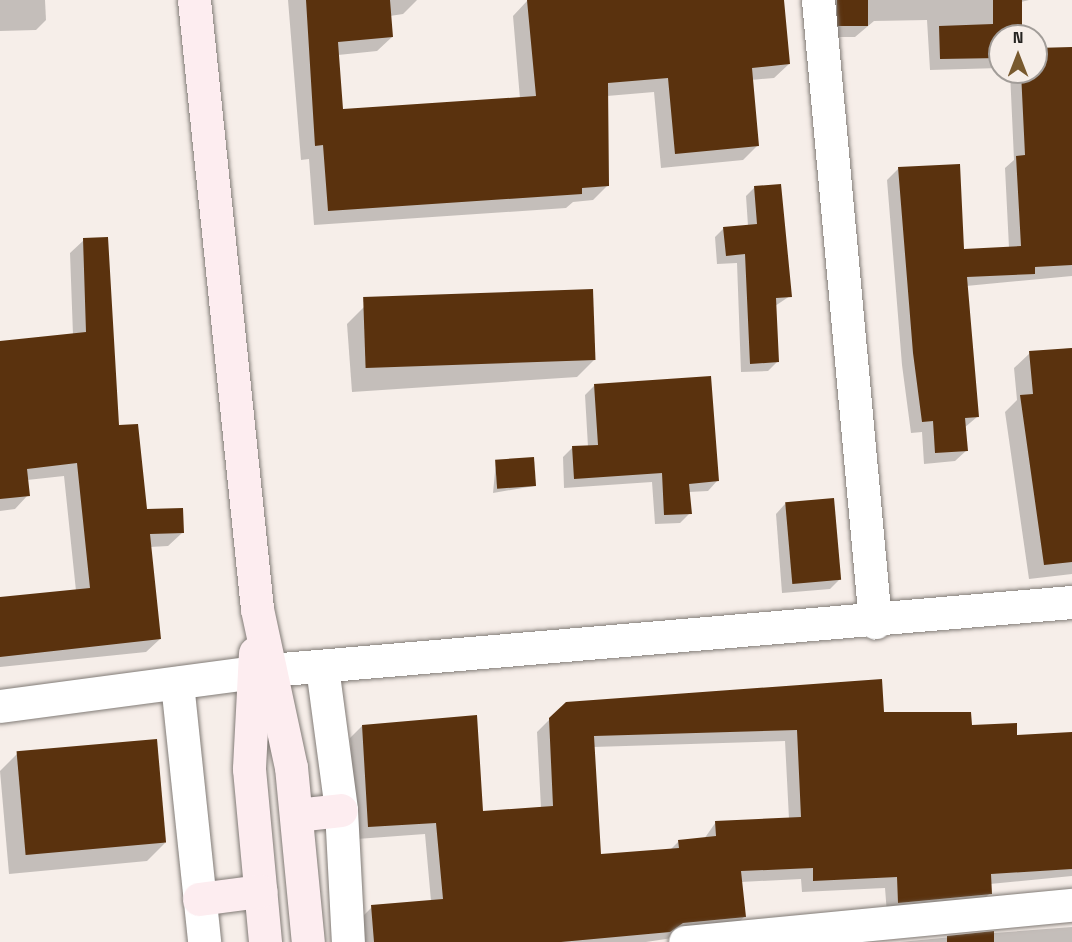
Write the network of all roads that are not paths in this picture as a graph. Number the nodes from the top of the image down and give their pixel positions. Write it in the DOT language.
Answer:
graph roads {
  1 [pos="194,0"];
  2 [pos="818,0"];
  3 [pos="1072,602"];
  4 [pos="875,622"];
  5 [pos="322,667"];
  6 [pos="262,671"];
  7 [pos="177,683"];
  8 [pos="0,706"];
  9 [pos="341,810"];
  10 [pos="296,815"];
  11 [pos="260,891"];
  12 [pos="199,899"];
  13 [pos="1072,905"];
  14 [pos="204,942"];
  15 [pos="265,942"];
  16 [pos="308,942"];
  17 [pos="348,942"];
  18 [pos="685,942"];
  1 -- 6 [label="main road"];
  2 -- 4 [label="street"];
  3 -- 4 [label="street"];
  4 -- 5 [label="street"];
  5 -- 6 [label="street"];
  5 -- 9 [label="street"];
  6 -- 7 [label="street"];
  6 -- 10 [label="main road"];
  6 -- 11 [label="main road"];
  7 -- 8 [label="street"];
  7 -- 12 [label="street"];
  9 -- 10 [label="main road"];
  9 -- 17 [label="street"];
  10 -- 16 [label="main road"];
  11 -- 12 [label="main road"];
  11 -- 15 [label="main road"];
  12 -- 14 [label="street"];
  13 -- 18 [label="street"];
}
